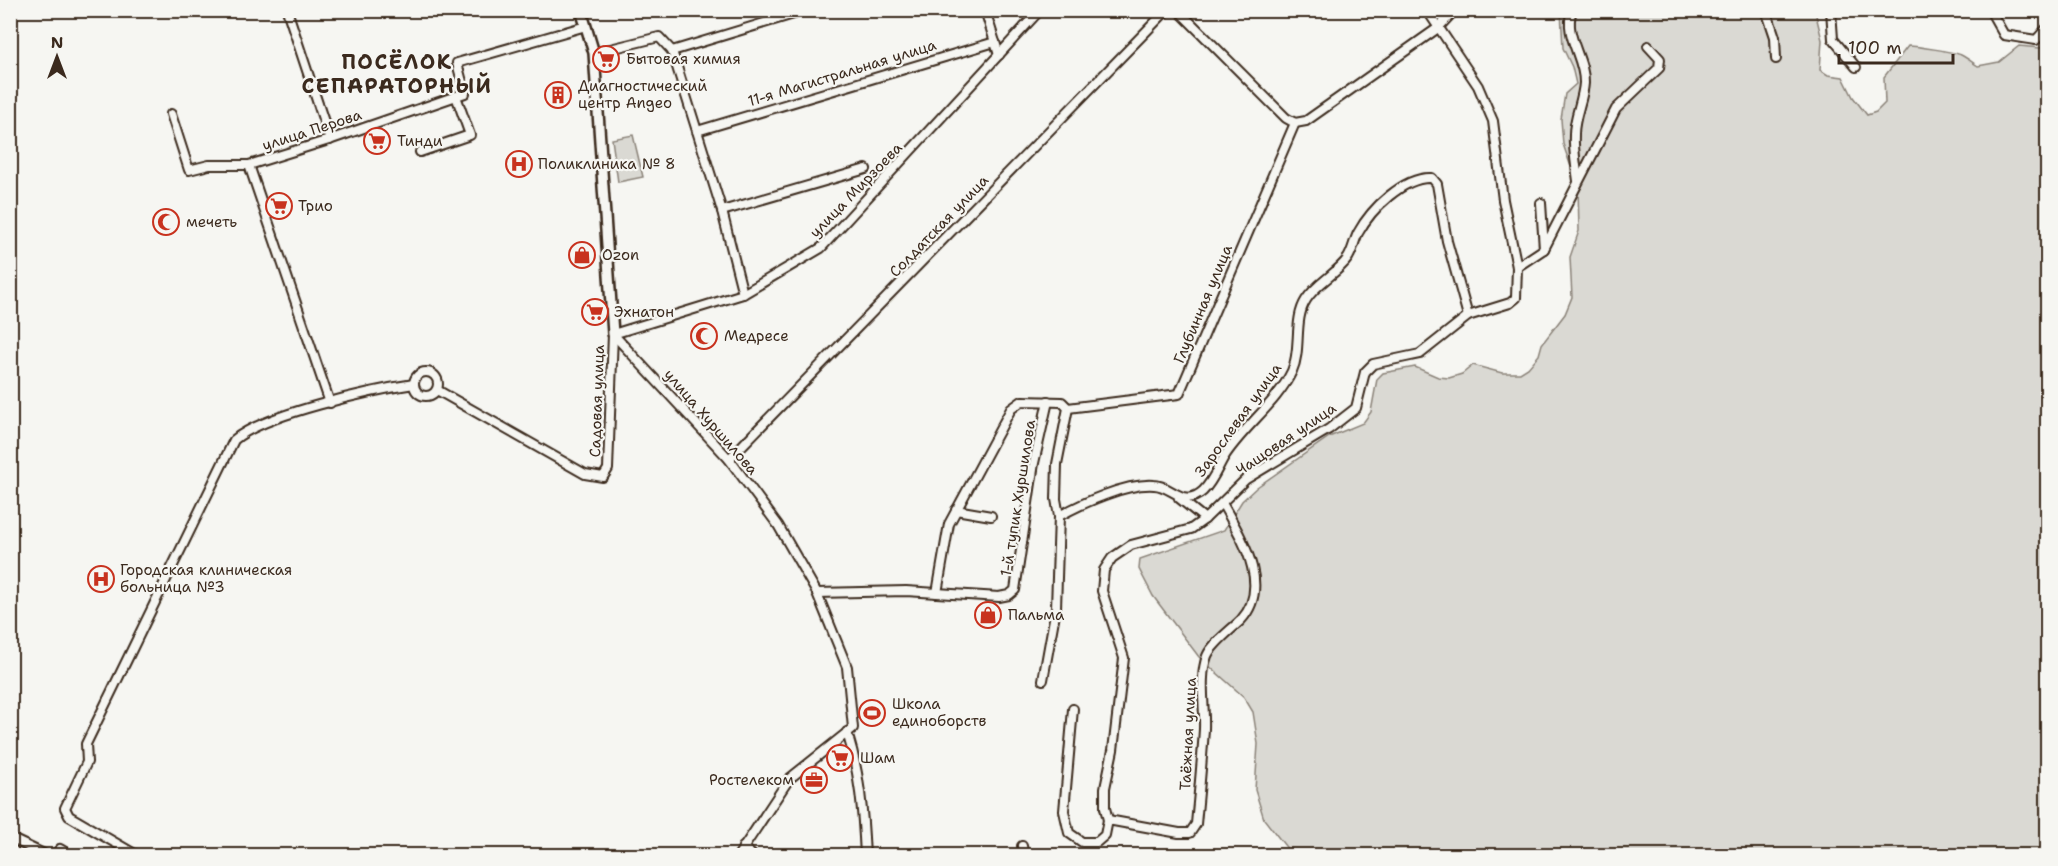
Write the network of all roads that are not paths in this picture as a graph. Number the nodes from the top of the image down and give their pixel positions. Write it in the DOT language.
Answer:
graph roads {
  1 [pos="581,10"];
  2 [pos="807,10"];
  3 [pos="985,10"];
  4 [pos="1040,10"];
  5 [pos="1167,10"];
  6 [pos="1178,10"];
  7 [pos="1427,10"];
  8 [pos="1455,10"];
  9 [pos="1572,10"];
  10 [pos="1766,10"];
  11 [pos="1832,10"];
  12 [pos="1990,10"];
  13 [pos="290,11"];
  14 [pos="586,26"];
  15 [pos="2048,27"];
  16 [pos="1438,28"];
  17 [pos="994,42"];
  18 [pos="1648,46"];
  19 [pos="672,51"];
  20 [pos="594,53"];
  21 [pos="999,56"];
  22 [pos="1776,59"];
  23 [pos="1856,67"];
  24 [pos="456,96"];
  25 [pos="171,114"];
  26 [pos="1295,123"];
  27 [pos="697,131"];
  28 [pos="330,140"];
  29 [pos="420,152"];
  30 [pos="249,165"];
  31 [pos="866,170"];
  32 [pos="1578,182"];
  33 [pos="1541,203"];
  34 [pos="722,211"];
  35 [pos="1544,249"];
  36 [pos="1517,267"];
  37 [pos="743,294"];
  38 [pos="1468,316"];
  39 [pos="613,334"];
  40 [pos="414,384"];
  41 [pos="437,390"];
  42 [pos="1048,401"];
  43 [pos="330,403"];
  44 [pos="1068,408"];
  45 [pos="729,459"];
  46 [pos="1179,498"];
  47 [pos="1222,503"];
  48 [pos="956,510"];
  49 [pos="991,516"];
  50 [pos="1059,516"];
  51 [pos="1205,519"];
  52 [pos="817,593"];
  53 [pos="937,593"];
  54 [pos="1043,680"];
  55 [pos="1073,709"];
  56 [pos="847,732"];
  57 [pos="1108,820"];
  58 [pos="10,838"];
  59 [pos="1022,846"];
  60 [pos="743,847"];
  61 [pos="48,855"];
  62 [pos="54,855"];
  63 [pos="72,855"];
  64 [pos="138,855"];
  65 [pos="738,855"];
  66 [pos="753,855"];
  67 [pos="865,855"];
  68 [pos="1024,855"];
  1 -- 14 [label="street"];
  2 -- 19 [label="street"];
  3 -- 17 [label="street"];
  4 -- 21 [label="street, улица Мирзоева"];
  5 -- 45 [label="street, Солдатская улица"];
  6 -- 26 [label="street"];
  7 -- 16 [label="street, Чащовая улица"];
  8 -- 16 [label="street"];
  9 -- 32 [label="street"];
  10 -- 22 [label="street"];
  11 -- 23 [label="street"];
  12 -- 15 [label="street"];
  13 -- 28 [label="street"];
  14 -- 20 [label="street"];
  14 -- 24 [label="street"];
  16 -- 26 [label="street"];
  16 -- 36 [label="street, Чащовая улица"];
  17 -- 21 [label="street"];
  17 -- 27 [label="street, 11-я Магистральная улица"];
  18 -- 32 [label="street"];
  19 -- 20 [label="street"];
  19 -- 27 [label="street"];
  20 -- 39 [label="street"];
  21 -- 37 [label="street, улица Мирзоева"];
  24 -- 28 [label="street, улица Перова"];
  24 -- 29 [label="street"];
  25 -- 30 [label="street, улица Перова"];
  26 -- 44 [label="street, Глубинная улица"];
  27 -- 34 [label="street"];
  28 -- 30 [label="street, улица Перова"];
  30 -- 43 [label="street"];
  31 -- 34 [label="street"];
  32 -- 35 [label="street"];
  33 -- 35 [label="street"];
  34 -- 37 [label="street"];
  35 -- 36 [label="street"];
  36 -- 38 [label="street, Чащовая улица"];
  37 -- 39 [label="street, улица Мирзоева"];
  38 -- 46 [label="street, Зарослевая улица"];
  38 -- 47 [label="street, Чащовая улица"];
  39 -- 41 [label="street, Садовая улица"];
  39 -- 45 [label="street, улица Хуршилова"];
  40 -- 41 [label="street"];
  40 -- 41 [label="street"];
  40 -- 43 [label="street"];
  42 -- 44 [label="street, 1-й тупик Хуршилова"];
  42 -- 48 [label="street, 1-й тупик Хуршилова"];
  42 -- 53 [label="street, 1-й тупик Хуршилова"];
  43 -- 64 [label="street"];
  44 -- 50 [label="street"];
  45 -- 52 [label="street, улица Хуршилова"];
  46 -- 50 [label="street"];
  46 -- 51 [label="street"];
  47 -- 51 [label="street, Чащовая улица"];
  47 -- 57 [label="street, Таёжная улица"];
  48 -- 49 [label="street"];
  48 -- 53 [label="street, 1-й тупик Хуршилова"];
  50 -- 54 [label="street"];
  51 -- 57 [label="street, Чащовая улица"];
  52 -- 53 [label="street, 1-й тупик Хуршилова"];
  52 -- 56 [label="street, улица Хуршилова"];
  55 -- 57 [label="street"];
  56 -- 60 [label="street"];
  56 -- 67 [label="street"];
  58 -- 61 [label="street"];
  59 -- 68 [label="street"];
  60 -- 65 [label="street"];
  60 -- 66 [label="street"];
  62 -- 63 [label="street"];
}
